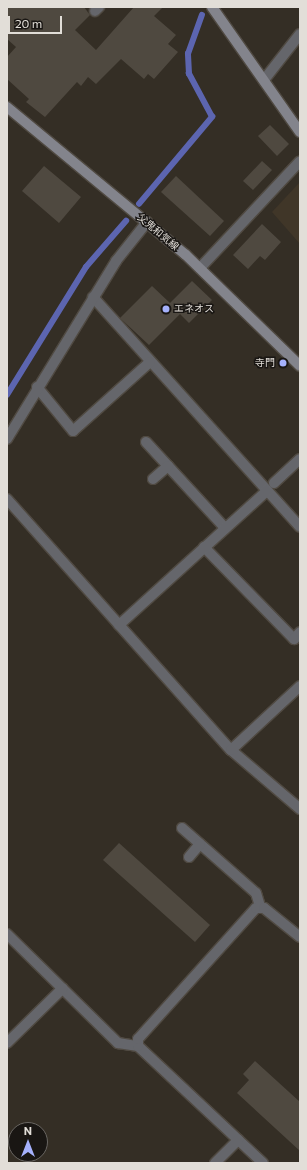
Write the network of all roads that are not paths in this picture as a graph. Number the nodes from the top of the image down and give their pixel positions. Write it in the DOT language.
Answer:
graph roads {
  1 [pos="212,7"];
  2 [pos="300,34"];
  3 [pos="264,80"];
  4 [pos="7,107"];
  5 [pos="300,132"];
  6 [pos="300,161"];
  7 [pos="147,222"];
  8 [pos="200,268"];
  9 [pos="93,297"];
  10 [pos="150,362"];
  11 [pos="300,366"];
  12 [pos="37,387"];
  13 [pos="7,439"];
  14 [pos="146,442"];
  15 [pos="300,459"];
  16 [pos="168,466"];
  17 [pos="153,479"];
  18 [pos="274,483"];
  19 [pos="267,491"];
  20 [pos="7,499"];
  21 [pos="300,527"];
  22 [pos="225,528"];
  23 [pos="204,547"];
  24 [pos="119,625"];
  25 [pos="300,632"];
  26 [pos="300,686"];
  27 [pos="231,750"];
  28 [pos="300,809"];
  29 [pos="182,828"];
  30 [pos="200,844"];
  31 [pos="189,857"];
  32 [pos="260,906"];
  33 [pos="7,934"];
  34 [pos="300,937"];
  35 [pos="63,988"];
  36 [pos="7,1043"];
  37 [pos="138,1046"];
  38 [pos="238,1140"];
  39 [pos="215,1163"];
  40 [pos="263,1163"];
  1 -- 3 [label="main road"];
  2 -- 3 [label="street"];
  3 -- 5 [label="main road"];
  4 -- 7 [label="main road, 父鬼和気線"];
  6 -- 8 [label="street"];
  7 -- 8 [label="main road, 父鬼和気線"];
  7 -- 9 [label="street"];
  8 -- 11 [label="main road, 父鬼和気線"];
  9 -- 10 [label="street"];
  9 -- 12 [label="street"];
  10 -- 12 [label="street"];
  10 -- 19 [label="street"];
  12 -- 13 [label="street"];
  14 -- 16 [label="street"];
  15 -- 18 [label="street"];
  16 -- 17 [label="street"];
  16 -- 22 [label="street"];
  19 -- 21 [label="street"];
  19 -- 22 [label="street"];
  20 -- 24 [label="street"];
  22 -- 23 [label="street"];
  23 -- 24 [label="street"];
  23 -- 25 [label="street"];
  24 -- 27 [label="street"];
  26 -- 27 [label="street"];
  27 -- 28 [label="street"];
  29 -- 30 [label="street"];
  30 -- 31 [label="street"];
  30 -- 32 [label="street"];
  32 -- 34 [label="street"];
  32 -- 37 [label="street"];
  33 -- 35 [label="street"];
  35 -- 36 [label="street"];
  35 -- 37 [label="street"];
  37 -- 38 [label="street"];
  38 -- 39 [label="street"];
  38 -- 40 [label="street"];
}
